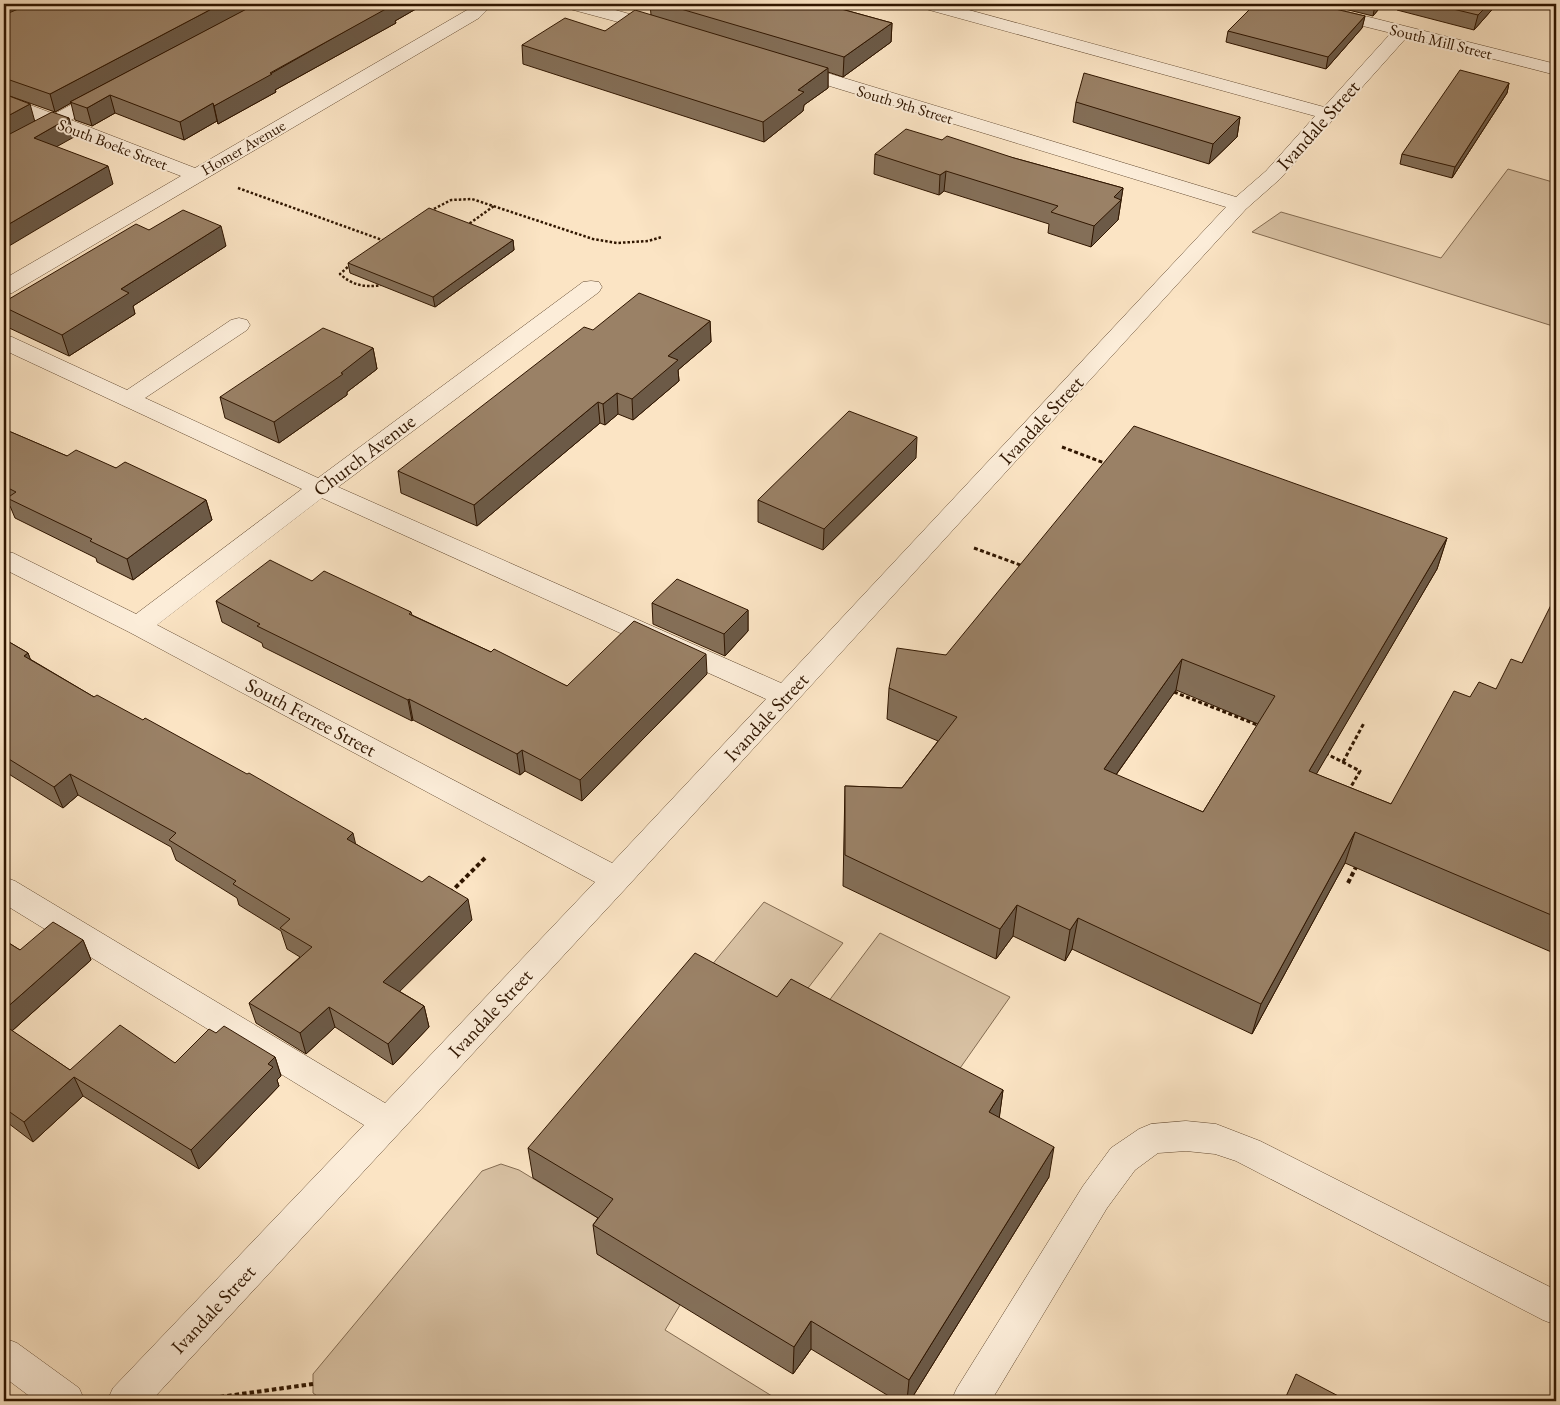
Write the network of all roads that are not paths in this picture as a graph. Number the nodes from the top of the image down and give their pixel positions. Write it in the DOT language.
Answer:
graph roads {
  1 [pos="485,4"];
  2 [pos="572,4"];
  3 [pos="928,4"];
  4 [pos="1297,4"];
  5 [pos="603,7"];
  6 [pos="1402,30"];
  7 [pos="675,33"];
  8 [pos="780,65"];
  9 [pos="1556,70"];
  10 [pos="117,88"];
  11 [pos="4,102"];
  12 [pos="1328,114"];
  13 [pos="55,121"];
  14 [pos="4,149"];
  15 [pos="195,175"];
  16 [pos="1239,206"];
  17 [pos="591,287"];
  18 [pos="4,288"];
  19 [pos="239,325"];
  20 [pos="4,342"];
  21 [pos="129,399"];
  22 [pos="320,488"];
  23 [pos="4,559"];
  24 [pos="138,626"];
  25 [pos="785,696"];
  26 [pos="616,879"];
  27 [pos="4,889"];
  28 [pos="388,1122"];
  29 [pos="1556,1308"];
  30 [pos="4,1355"];
  31 [pos="66,1401"];
  32 [pos="126,1401"];
  33 [pos="970,1401"];
  1 -- 15 [label="street, Homer Avenue"];
  2 -- 5 [label="street"];
  3 -- 12 [label="street"];
  4 -- 6 [label="street, South Mill Street"];
  5 -- 7 [label="street"];
  6 -- 9 [label="street, South Mill Street"];
  6 -- 12 [label="street, Ivandale Street"];
  8 -- 16 [label="street, South 9th Street"];
  10 -- 13 [label="street"];
  11 -- 13 [label="street, South Boeke Street"];
  12 -- 16 [label="street, Ivandale Street"];
  13 -- 14 [label="street"];
  13 -- 15 [label="street, South Boeke Street"];
  15 -- 18 [label="street, Homer Avenue"];
  16 -- 25 [label="street, Ivandale Street"];
  17 -- 22 [label="street, Church Avenue"];
  19 -- 21 [label="street"];
  20 -- 21 [label="street"];
  21 -- 22 [label="street"];
  22 -- 24 [label="street, Church Avenue"];
  22 -- 25 [label="street"];
  23 -- 24 [label="street, South Ferree Street"];
  24 -- 26 [label="street, South Ferree Street"];
  25 -- 26 [label="street, Ivandale Street"];
  26 -- 28 [label="street, Ivandale Street"];
  27 -- 28 [label="street"];
  28 -- 32 [label="street, Ivandale Street"];
  29 -- 33 [label="street"];
  30 -- 31 [label="street"];
}
